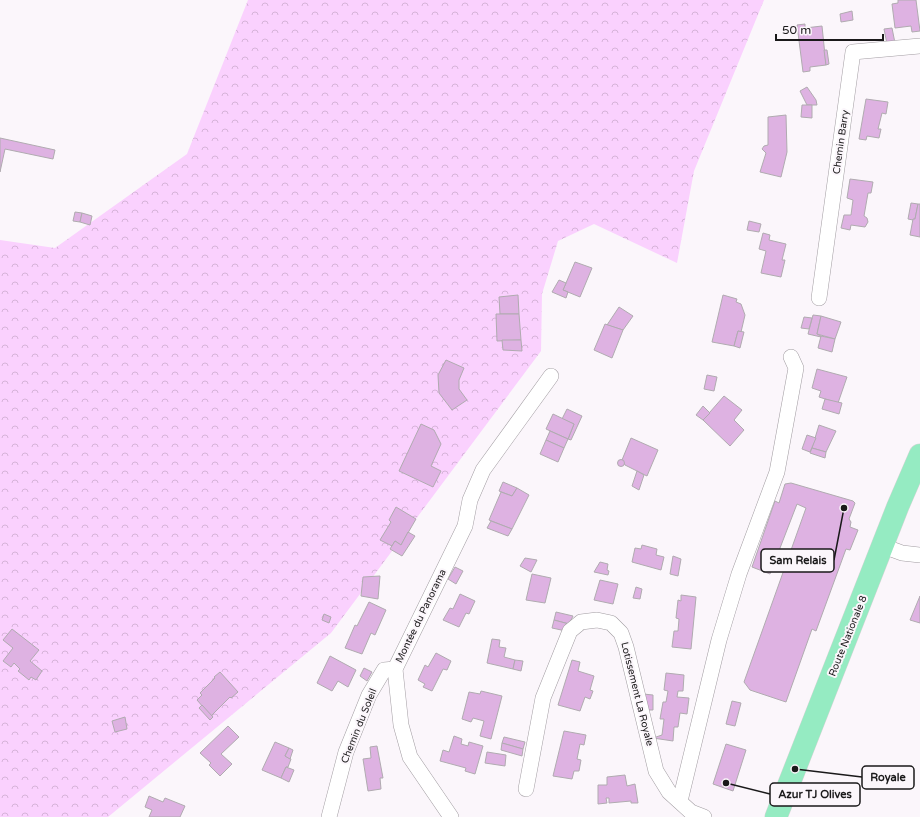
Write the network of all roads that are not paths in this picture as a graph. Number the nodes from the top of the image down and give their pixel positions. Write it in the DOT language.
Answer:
graph roads {
  1 [pos="920,46"];
  2 [pos="819,298"];
  3 [pos="791,357"];
  4 [pos="551,376"];
  5 [pos="920,455"];
  6 [pos="920,481"];
  7 [pos="890,548"];
  8 [pos="920,555"];
  9 [pos="395,668"];
  10 [pos="526,788"];
  11 [pos="680,801"];
  12 [pos="329,817"];
  13 [pos="451,817"];
  14 [pos="704,817"];
  15 [pos="776,817"];
  16 [pos="790,817"];
  1 -- 2 [label="street, Chemin Barry"];
  3 -- 11 [label="street"];
  4 -- 9 [label="street, Montée du Panorama"];
  5 -- 7 [label="main road, Route Nationale 8"];
  6 -- 7 [label="main road, Route Nationale 8"];
  7 -- 8 [label="street"];
  7 -- 15 [label="main road, Route Nationale 8"];
  7 -- 16 [label="main road, Route Nationale 8"];
  9 -- 12 [label="street, Chemin du Soleil"];
  9 -- 13 [label="street, Montée du Panorama"];
  10 -- 11 [label="street, Lotissement La Royale"];
  11 -- 14 [label="street, Lotissement La Royale"];
}
